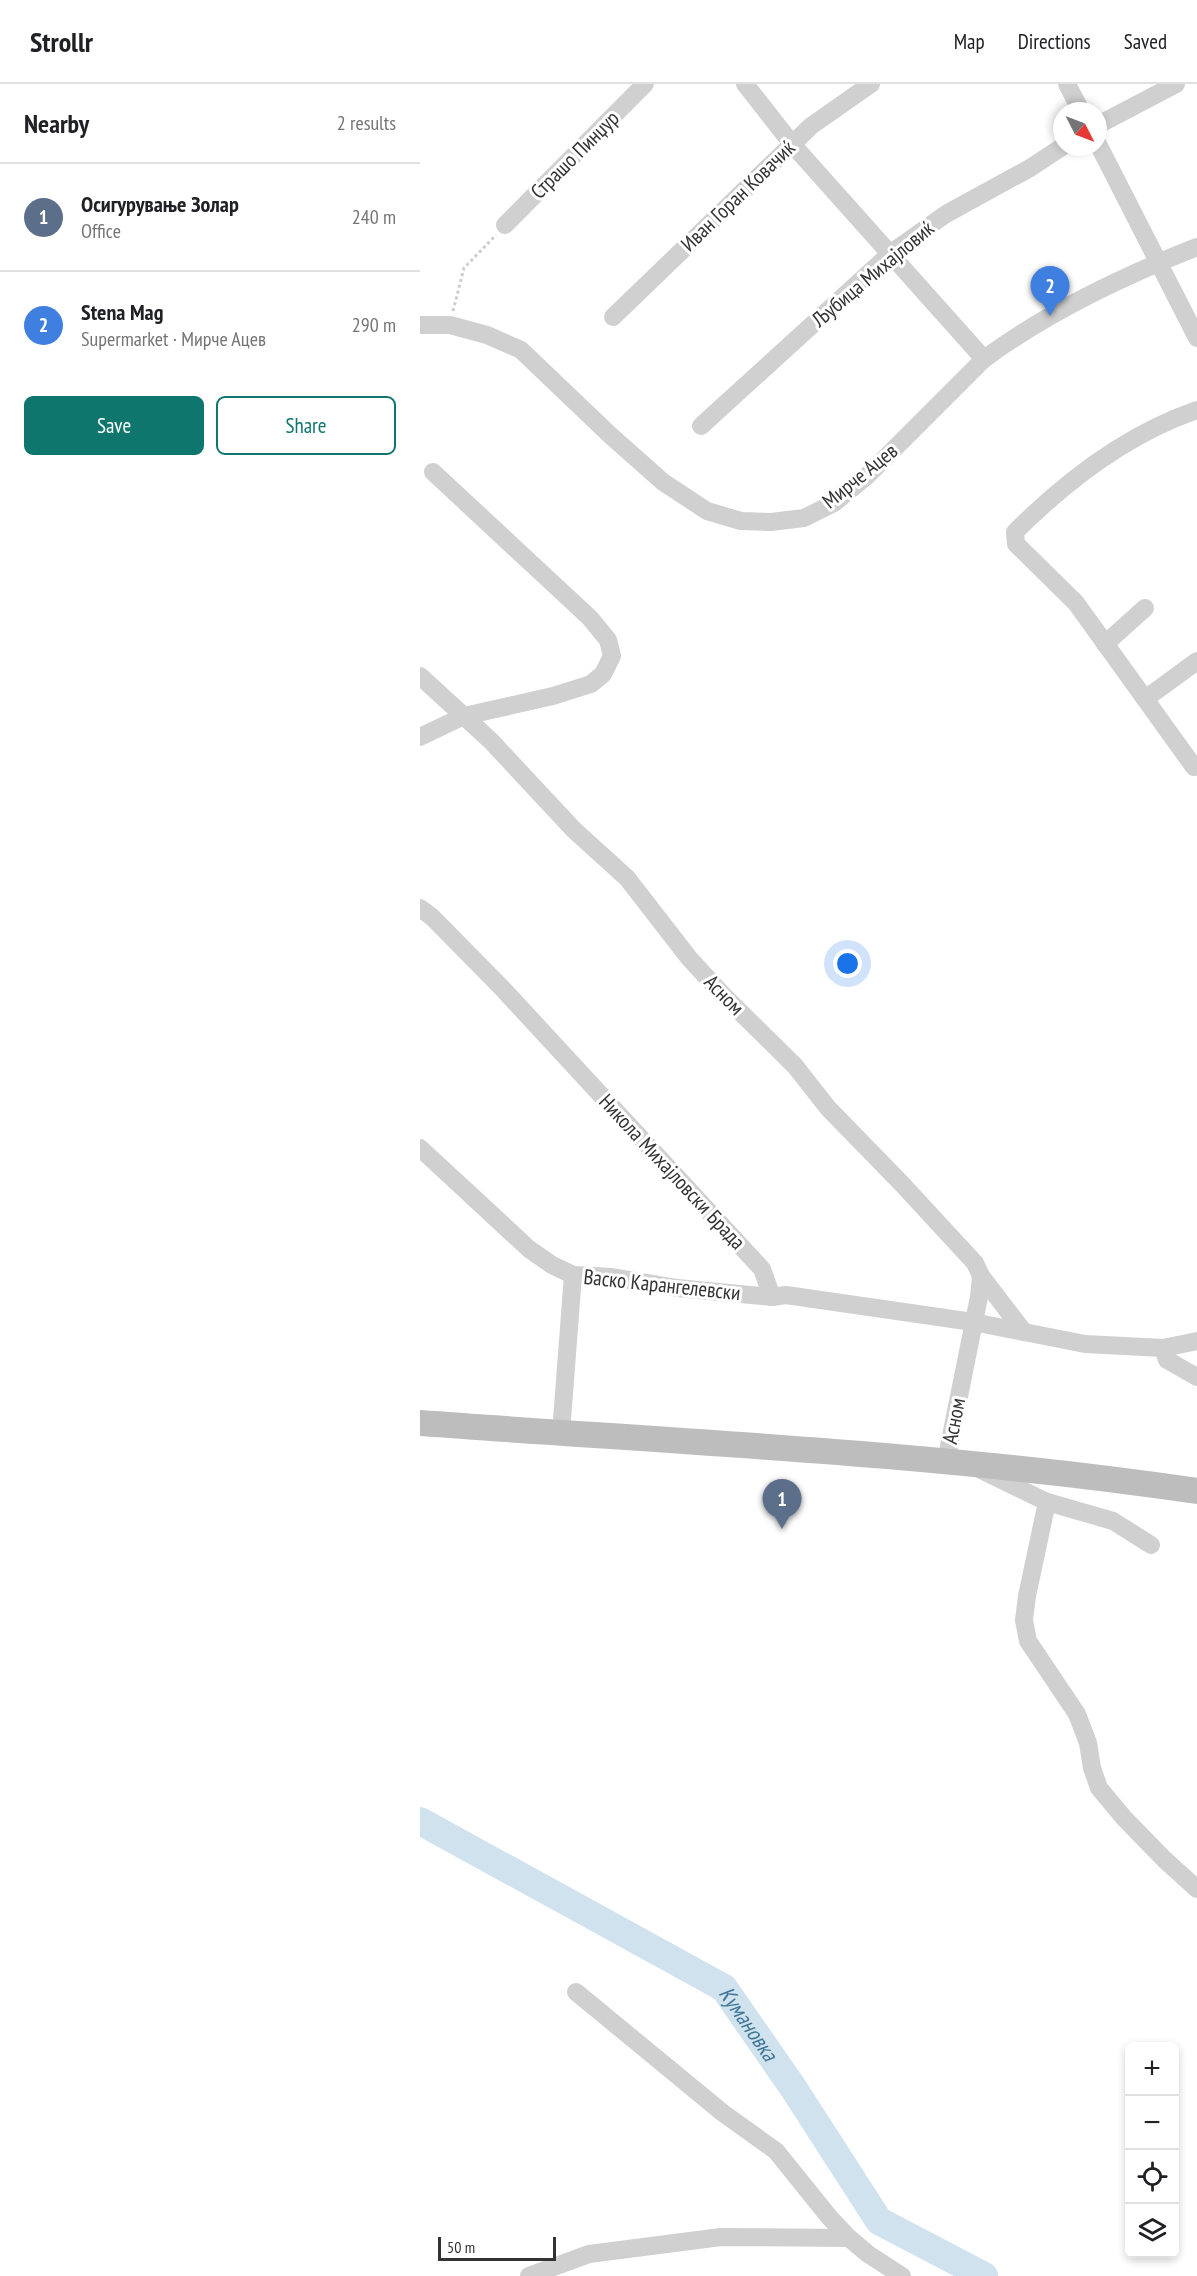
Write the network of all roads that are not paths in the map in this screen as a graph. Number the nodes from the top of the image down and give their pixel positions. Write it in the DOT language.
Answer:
graph roads {
  1 [pos="645,84"];
  2 [pos="745,84"];
  3 [pos="871,84"];
  4 [pos="1067,84"];
  5 [pos="1176,84"];
  6 [pos="1076,102"];
  7 [pos="1107,120"];
  8 [pos="792,144"];
  9 [pos="1053,153"];
  10 [pos="1104,156"];
  11 [pos="505,225"];
  12 [pos="1197,247"];
  13 [pos="891,253"];
  14 [pos="1158,262"];
  15 [pos="613,318"];
  16 [pos="420,325"];
  17 [pos="1197,338"];
  18 [pos="984,358"];
  19 [pos="1197,410"];
  20 [pos="701,426"];
  21 [pos="433,472"];
  22 [pos="1145,608"];
  23 [pos="1105,644"];
  24 [pos="1197,662"];
  25 [pos="420,676"];
  26 [pos="1145,699"];
  27 [pos="464,716"];
  28 [pos="420,738"];
  29 [pos="1194,767"];
  30 [pos="420,908"];
  31 [pos="420,1148"];
  32 [pos="573,1275"];
  33 [pos="981,1276"];
  34 [pos="772,1297"];
  35 [pos="973,1322"];
  36 [pos="1024,1332"];
  37 [pos="1197,1341"];
  38 [pos="1163,1348"];
  39 [pos="1197,1377"];
  40 [pos="420,1423"];
  41 [pos="561,1433"];
  42 [pos="956,1461"];
  43 [pos="1197,1491"];
  44 [pos="1047,1502"];
  45 [pos="1151,1545"];
  46 [pos="1197,1888"];
  47 [pos="576,1992"];
  48 [pos="849,2238"];
  49 [pos="529,2276"];
  50 [pos="902,2276"];
  1 -- 11 [label="street, Страшо Пинџур"];
  2 -- 8 [label="street"];
  3 -- 8 [label="street, Иван Горан Ковачиќ"];
  4 -- 6 [label="street"];
  5 -- 7 [label="street"];
  8 -- 13 [label="street"];
  8 -- 15 [label="street, Иван Горан Ковачиќ"];
  9 -- 13 [label="street, Љубица Михајловиќ"];
  10 -- 14 [label="street"];
  12 -- 14 [label="street, Мирче Ацев"];
  13 -- 18 [label="street"];
  13 -- 20 [label="street, Љубица Михајловиќ"];
  14 -- 17 [label="street"];
  14 -- 18 [label="street, Мирче Ацев"];
  16 -- 18 [label="street, Мирче Ацев"];
  19 -- 23 [label="street"];
  21 -- 27 [label="street"];
  22 -- 23 [label="street"];
  23 -- 26 [label="street"];
  24 -- 26 [label="street"];
  25 -- 27 [label="street"];
  26 -- 29 [label="street"];
  27 -- 28 [label="street"];
  27 -- 33 [label="street, Асном"];
  30 -- 34 [label="street, Никола Михајловски Брада"];
  31 -- 32 [label="street, Васко Карангелевски"];
  32 -- 34 [label="street, Васко Карангелевски"];
  32 -- 41 [label="street"];
  33 -- 35 [label="street, Асном"];
  33 -- 36 [label="street, Асном"];
  34 -- 35 [label="street"];
  35 -- 36 [label="street"];
  35 -- 42 [label="street, Асном"];
  36 -- 38 [label="street"];
  37 -- 38 [label="street"];
  38 -- 39 [label="street"];
  40 -- 41 [label="main road"];
  41 -- 42 [label="main road"];
  42 -- 43 [label="main road"];
  42 -- 44 [label="street"];
  44 -- 45 [label="street"];
  44 -- 46 [label="street"];
  47 -- 48 [label="street"];
  48 -- 49 [label="street"];
  48 -- 50 [label="street"];
}
